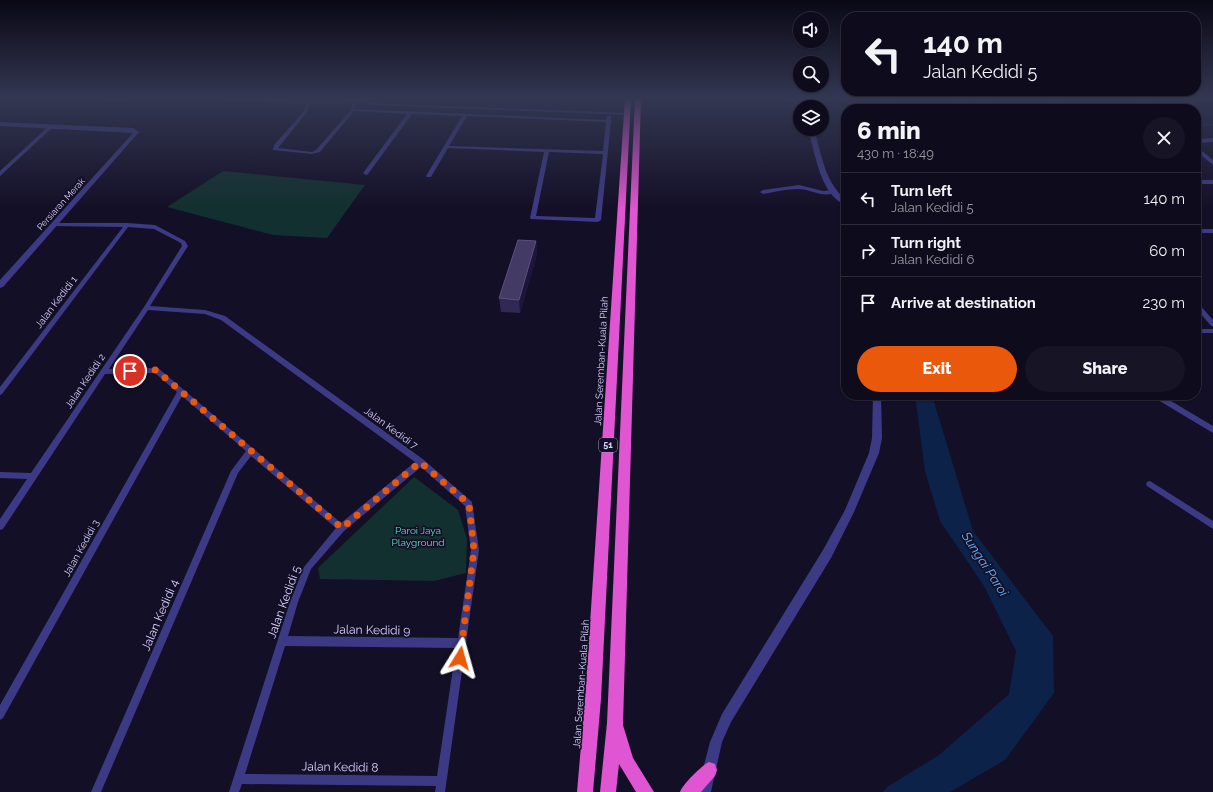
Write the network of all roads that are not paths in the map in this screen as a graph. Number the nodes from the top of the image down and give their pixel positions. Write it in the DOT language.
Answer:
graph roads {
  1 [pos="42,135"];
  2 [pos="134,135"];
  3 [pos="285,135"];
  4 [pos="331,135"];
  5 [pos="394,135"];
  6 [pos="453,135"];
  7 [pos="607,135"];
  8 [pos="625,135"];
  9 [pos="637,135"];
  10 [pos="813,136"];
  11 [pos="1213,140"];
  12 [pos="1201,141"];
  13 [pos="446,147"];
  14 [pos="547,151"];
  15 [pos="1201,152"];
  16 [pos="605,153"];
  17 [pos="1213,163"];
  18 [pos="0,174"];
  19 [pos="366,174"];
  20 [pos="429,176"];
  21 [pos="1201,182"];
  22 [pos="1213,182"];
  23 [pos="763,192"];
  24 [pos="833,192"];
  25 [pos="841,199"];
  26 [pos="54,225"];
  27 [pos="127,225"];
  28 [pos="1201,231"];
  29 [pos="1213,231"];
  30 [pos="0,285"];
  31 [pos="146,308"];
  32 [pos="1201,310"];
  33 [pos="1213,324"];
  34 [pos="1201,331"];
  35 [pos="1213,331"];
  36 [pos="103,372"];
  37 [pos="181,391"];
  38 [pos="0,392"];
  39 [pos="877,400"];
  40 [pos="1163,400"];
  41 [pos="1213,430"];
  42 [pos="251,450"];
  43 [pos="420,462"];
  44 [pos="0,475"];
  45 [pos="33,476"];
  46 [pos="1150,484"];
  47 [pos="1213,525"];
  48 [pos="0,526"];
  49 [pos="342,528"];
  50 [pos="282,641"];
  51 [pos="462,643"];
  52 [pos="0,715"];
  53 [pos="614,723"];
  54 [pos="709,770"];
  55 [pos="238,779"];
  56 [pos="442,781"];
  57 [pos="96,792"];
  58 [pos="234,792"];
  59 [pos="440,792"];
  60 [pos="585,792"];
  61 [pos="608,792"];
  62 [pos="646,792"];
  63 [pos="688,792"];
  64 [pos="704,792"];
  1 -- 18 [label="street"];
  2 -- 26 [label="street, Persiaran Merak"];
  3 -- 4 [label="street"];
  5 -- 19 [label="street"];
  6 -- 13 [label="street"];
  7 -- 16 [label="street"];
  8 -- 60 [label="highway, Jalan Seremban-Kuala Pilah / 51"];
  9 -- 53 [label="highway, 51"];
  10 -- 24 [label="street"];
  11 -- 12 [label="street"];
  13 -- 14 [label="street"];
  13 -- 20 [label="street"];
  14 -- 16 [label="street"];
  14 -- 16 [label="street"];
  15 -- 17 [label="street"];
  21 -- 22 [label="street"];
  23 -- 24 [label="street"];
  24 -- 25 [label="street"];
  26 -- 27 [label="street"];
  26 -- 30 [label="street, Persiaran Merak"];
  27 -- 31 [label="street, Jalan Kedidi 2"];
  27 -- 38 [label="street, Jalan Kedidi 1"];
  28 -- 29 [label="street"];
  31 -- 36 [label="street, Jalan Kedidi 2"];
  31 -- 43 [label="street, Jalan Kedidi 7"];
  32 -- 33 [label="street"];
  34 -- 35 [label="street"];
  36 -- 37 [label="street"];
  36 -- 45 [label="street, Jalan Kedidi 2"];
  37 -- 42 [label="street"];
  37 -- 52 [label="street, Jalan Kedidi 3"];
  39 -- 54 [label="street"];
  40 -- 41 [label="street"];
  42 -- 49 [label="street"];
  42 -- 57 [label="street, Jalan Kedidi 4"];
  43 -- 49 [label="street, Jalan Kedidi 5"];
  43 -- 51 [label="street, Jalan Kedidi 7"];
  44 -- 45 [label="street"];
  45 -- 48 [label="street, Jalan Kedidi 2"];
  46 -- 47 [label="street"];
  49 -- 50 [label="street, Jalan Kedidi 5"];
  50 -- 51 [label="street, Jalan Kedidi 9"];
  50 -- 55 [label="street, Jalan Kedidi 5"];
  51 -- 56 [label="street, Jalan Kedidi 7"];
  53 -- 61 [label="highway, 51"];
  53 -- 62 [label="highway"];
  54 -- 63 [label="highway"];
  54 -- 64 [label="street"];
  55 -- 56 [label="street, Jalan Kedidi 8"];
  55 -- 58 [label="street, Jalan Kedidi 5"];
  56 -- 59 [label="street, Jalan Kedidi 7"];
}
